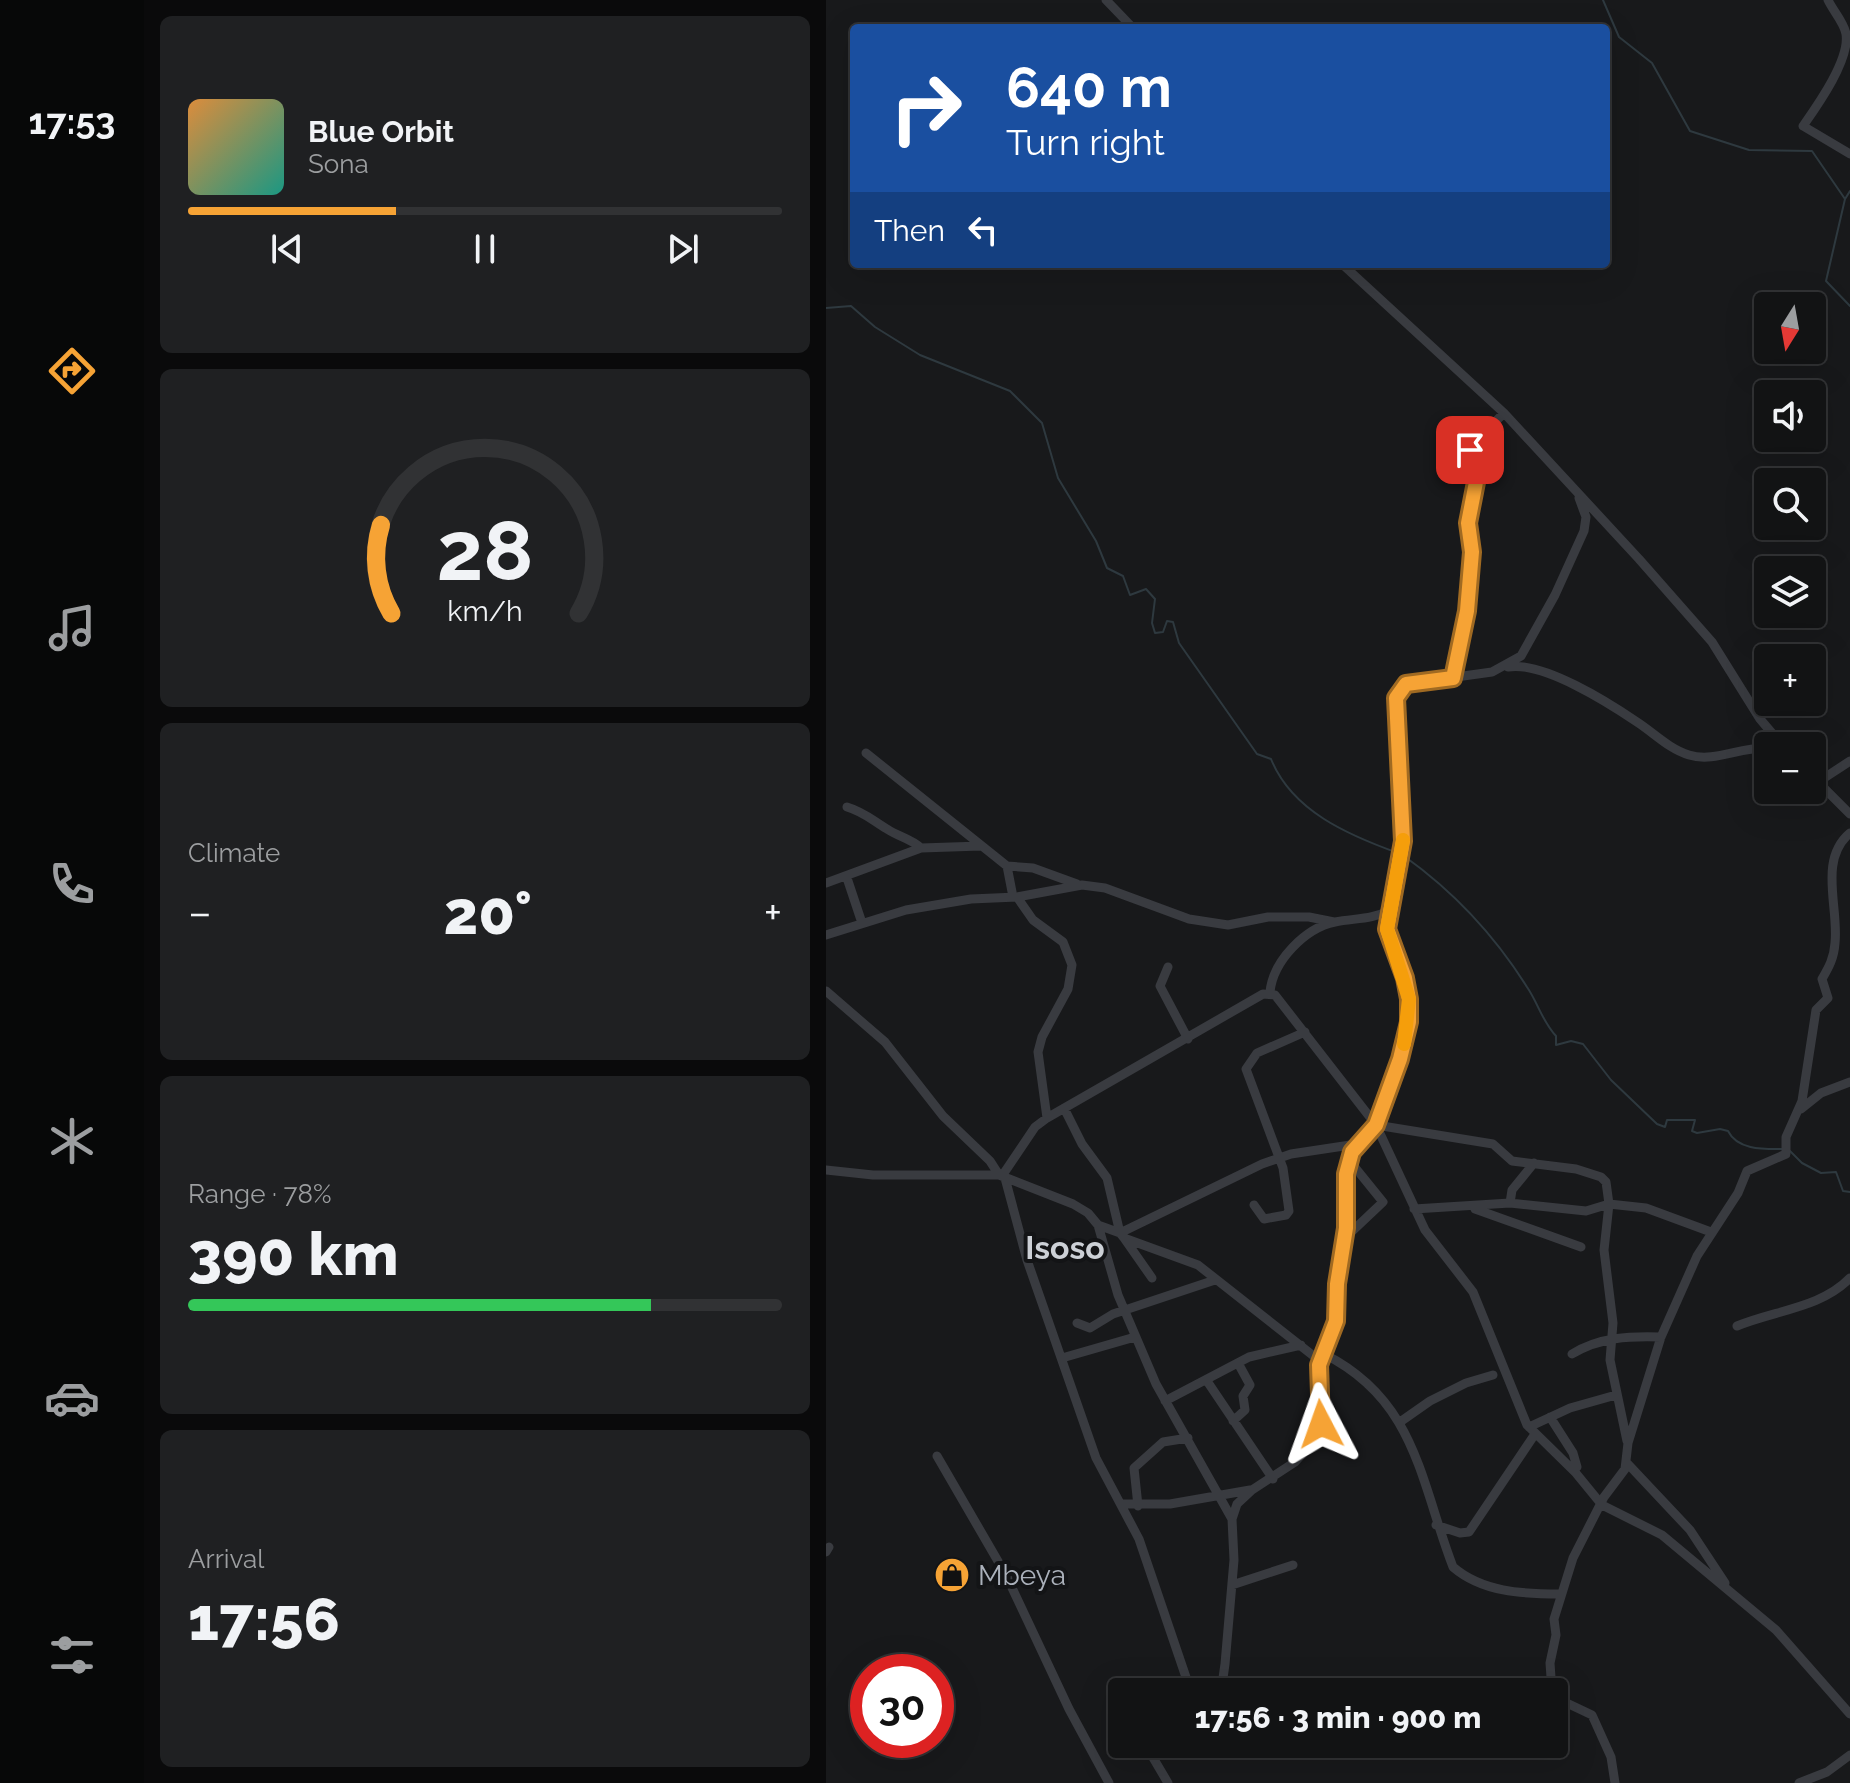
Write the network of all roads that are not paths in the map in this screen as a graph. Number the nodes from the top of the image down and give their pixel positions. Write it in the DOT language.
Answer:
graph roads {
  1 [pos="1106,0"];
  2 [pos="1828,0"];
  3 [pos="1129,24"];
  4 [pos="1850,154"];
  5 [pos="1346,268"];
  6 [pos="1504,413"];
  7 [pos="1579,498"];
  8 [pos="1502,669"];
  9 [pos="1453,678"];
  10 [pos="1771,732"];
  11 [pos="1754,748"];
  12 [pos="866,753"];
  13 [pos="1850,761"];
  14 [pos="1826,773"];
  15 [pos="1826,790"];
  16 [pos="847,807"];
  17 [pos="1850,814"];
  18 [pos="1850,833"];
  19 [pos="981,846"];
  20 [pos="921,848"];
  21 [pos="1007,866"];
  22 [pos="847,878"];
  23 [pos="826,883"];
  24 [pos="1082,885"];
  25 [pos="1015,897"];
  26 [pos="1390,910"];
  27 [pos="1334,922"];
  28 [pos="862,923"];
  29 [pos="826,935"];
  30 [pos="1168,967"];
  31 [pos="826,991"];
  32 [pos="1270,992"];
  33 [pos="1305,1032"];
  34 [pos="1188,1039"];
  35 [pos="1850,1082"];
  36 [pos="1064,1108"];
  37 [pos="1799,1110"];
  38 [pos="1047,1118"];
  39 [pos="1376,1125"];
  40 [pos="1357,1144"];
  41 [pos="1278,1160"];
  42 [pos="1349,1160"];
  43 [pos="1534,1163"];
  44 [pos="826,1170"];
  45 [pos="1002,1176"];
  46 [pos="1510,1203"];
  47 [pos="1609,1204"];
  48 [pos="1254,1205"];
  49 [pos="1468,1206"];
  50 [pos="1414,1209"];
  51 [pos="1098,1225"];
  52 [pos="1711,1232"];
  53 [pos="1122,1235"];
  54 [pos="1346,1237"];
  55 [pos="1581,1247"];
  56 [pos="1152,1278"];
  57 [pos="1850,1278"];
  58 [pos="1215,1280"];
  59 [pos="1125,1312"];
  60 [pos="1077,1323"];
  61 [pos="1737,1326"];
  62 [pos="1135,1337"];
  63 [pos="1661,1337"];
  64 [pos="1611,1339"];
  65 [pos="1301,1345"];
  66 [pos="1572,1354"];
  67 [pos="1322,1357"];
  68 [pos="1062,1358"];
  69 [pos="1238,1363"];
  70 [pos="1493,1375"];
  71 [pos="1207,1381"];
  72 [pos="1616,1395"];
  73 [pos="1165,1401"];
  74 [pos="1550,1417"];
  75 [pos="1233,1421"];
  76 [pos="1400,1422"];
  77 [pos="1532,1430"];
  78 [pos="1188,1438"];
  79 [pos="1628,1443"];
  80 [pos="937,1456"];
  81 [pos="1627,1463"];
  82 [pos="1577,1467"];
  83 [pos="1273,1479"];
  84 [pos="1252,1490"];
  85 [pos="1218,1495"];
  86 [pos="1123,1504"];
  87 [pos="1602,1505"];
  88 [pos="1138,1506"];
  89 [pos="1232,1519"];
  90 [pos="1436,1525"];
  91 [pos="1293,1565"];
  92 [pos="1232,1585"];
  93 [pos="1731,1592"];
  94 [pos="1560,1594"];
  95 [pos="1187,1678"];
  96 [pos="1223,1678"];
  97 [pos="1551,1678"];
  98 [pos="1568,1703"];
  99 [pos="1850,1714"];
  100 [pos="1850,1755"];
  101 [pos="1153,1758"];
  102 [pos="1109,1783"];
  103 [pos="1168,1783"];
  104 [pos="1615,1783"];
  105 [pos="1799,1783"];
  1 -- 3 [label="street"];
  2 -- 4 [label="street"];
  5 -- 6 [label="street"];
  6 -- 7 [label="street"];
  6 -- 9 [label="street"];
  7 -- 8 [label="street"];
  7 -- 10 [label="street"];
  8 -- 9 [label="street"];
  8 -- 11 [label="street"];
  9 -- 26 [label="street"];
  12 -- 19 [label="street"];
  13 -- 14 [label="street"];
  15 -- 17 [label="street"];
  16 -- 20 [label="street"];
  18 -- 37 [label="street"];
  19 -- 20 [label="street"];
  19 -- 21 [label="street"];
  20 -- 22 [label="street"];
  21 -- 24 [label="street"];
  21 -- 25 [label="street"];
  22 -- 23 [label="street"];
  22 -- 28 [label="street"];
  24 -- 25 [label="street"];
  24 -- 27 [label="street"];
  25 -- 28 [label="street"];
  25 -- 38 [label="street"];
  26 -- 27 [label="street"];
  26 -- 39 [label="street"];
  27 -- 32 [label="street"];
  28 -- 29 [label="street"];
  30 -- 34 [label="street"];
  31 -- 45 [label="street"];
  32 -- 33 [label="street"];
  32 -- 34 [label="street"];
  33 -- 39 [label="street"];
  33 -- 41 [label="street"];
  34 -- 36 [label="street"];
  35 -- 37 [label="street"];
  36 -- 38 [label="street"];
  36 -- 53 [label="street"];
  37 -- 52 [label="street"];
  38 -- 45 [label="street"];
  39 -- 40 [label="street"];
  39 -- 43 [label="street"];
  39 -- 50 [label="street"];
  40 -- 41 [label="street"];
  40 -- 42 [label="street"];
  41 -- 48 [label="street"];
  41 -- 53 [label="street"];
  42 -- 54 [label="street"];
  42 -- 54 [label="street"];
  43 -- 46 [label="street"];
  43 -- 47 [label="street"];
  44 -- 45 [label="street"];
  45 -- 51 [label="street"];
  45 -- 68 [label="street"];
  46 -- 47 [label="street"];
  46 -- 49 [label="street"];
  47 -- 52 [label="street"];
  47 -- 64 [label="street"];
  49 -- 50 [label="street"];
  49 -- 55 [label="street"];
  50 -- 77 [label="street"];
  51 -- 53 [label="street"];
  51 -- 59 [label="street"];
  52 -- 63 [label="street"];
  53 -- 56 [label="street"];
  53 -- 58 [label="street"];
  54 -- 67 [label="street"];
  57 -- 61 [label="street"];
  58 -- 59 [label="street"];
  58 -- 65 [label="street"];
  59 -- 60 [label="street"];
  59 -- 62 [label="street"];
  62 -- 68 [label="street"];
  62 -- 73 [label="street"];
  63 -- 64 [label="street"];
  63 -- 79 [label="street"];
  64 -- 66 [label="street"];
  64 -- 72 [label="street"];
  65 -- 67 [label="street"];
  65 -- 69 [label="street"];
  67 -- 76 [label="street"];
  67 -- 83 [label="street"];
  68 -- 86 [label="street"];
  69 -- 71 [label="street"];
  69 -- 75 [label="street"];
  70 -- 76 [label="street"];
  71 -- 73 [label="street"];
  71 -- 75 [label="street"];
  72 -- 74 [label="street"];
  72 -- 79 [label="street"];
  73 -- 78 [label="street"];
  74 -- 77 [label="street"];
  74 -- 82 [label="street"];
  75 -- 83 [label="street"];
  76 -- 90 [label="street"];
  77 -- 87 [label="street"];
  77 -- 90 [label="street"];
  78 -- 85 [label="street"];
  78 -- 88 [label="street"];
  79 -- 81 [label="street"];
  80 -- 102 [label="street"];
  81 -- 87 [label="street"];
  81 -- 93 [label="street"];
  83 -- 84 [label="street"];
  84 -- 85 [label="street"];
  84 -- 89 [label="street"];
  85 -- 88 [label="street"];
  85 -- 89 [label="street"];
  86 -- 88 [label="street"];
  86 -- 95 [label="street"];
  87 -- 93 [label="street"];
  87 -- 94 [label="street"];
  89 -- 92 [label="street"];
  90 -- 94 [label="street"];
  91 -- 92 [label="street"];
  92 -- 96 [label="street"];
  93 -- 99 [label="street"];
  94 -- 97 [label="street"];
  98 -- 104 [label="street"];
  100 -- 105 [label="street"];
  101 -- 103 [label="street"];
}
